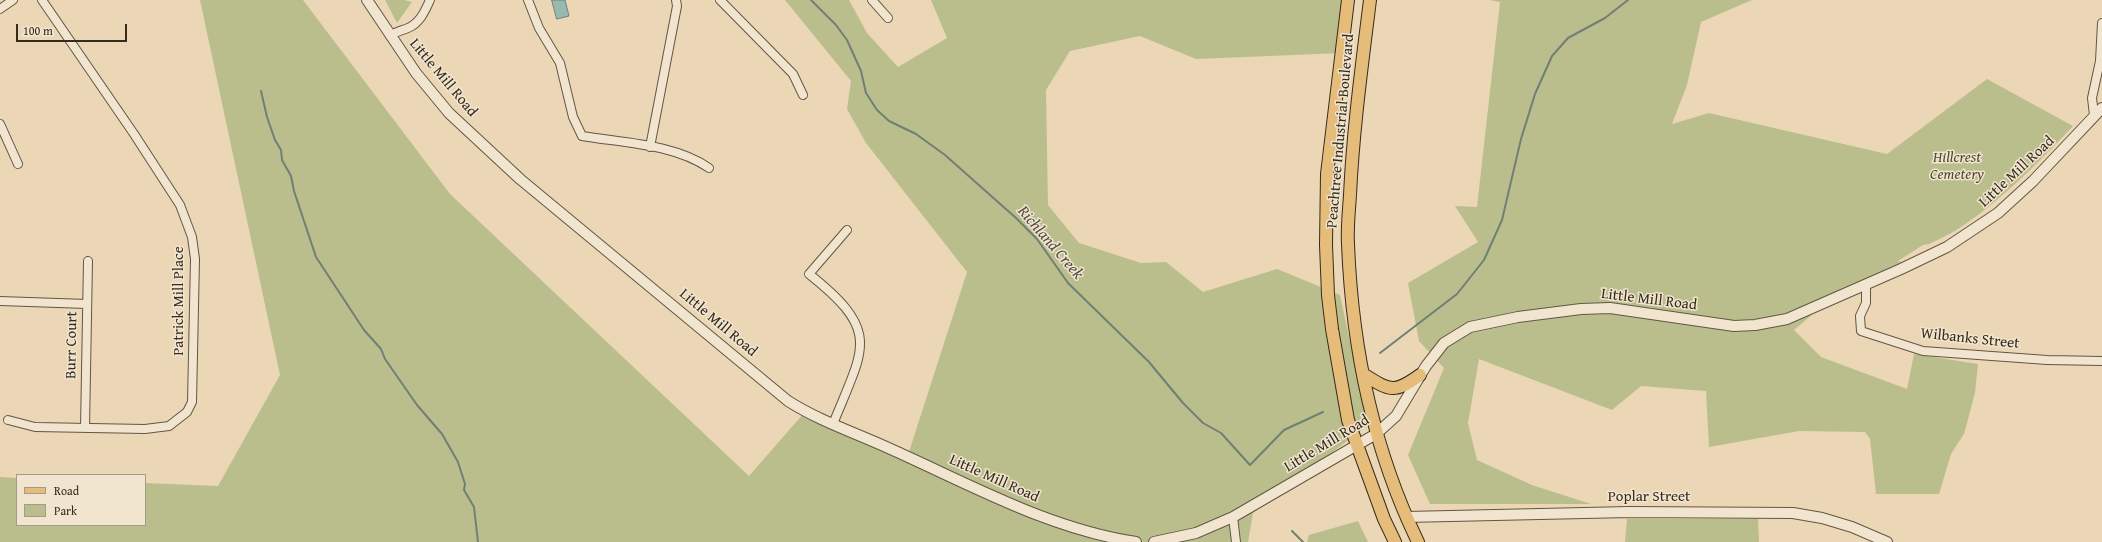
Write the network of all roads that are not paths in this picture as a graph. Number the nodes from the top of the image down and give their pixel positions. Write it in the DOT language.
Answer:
graph roads {
  1 [pos="13,0"];
  2 [pos="42,0"];
  3 [pos="367,0"];
  4 [pos="430,0"];
  5 [pos="528,0"];
  6 [pos="676,0"];
  7 [pos="720,0"];
  8 [pos="872,0"];
  9 [pos="1348,0"];
  10 [pos="1370,0"];
  11 [pos="0,9"];
  12 [pos="888,18"];
  13 [pos="2102,23"];
  14 [pos="390,36"];
  15 [pos="802,94"];
  16 [pos="2098,111"];
  17 [pos="0,124"];
  18 [pos="650,147"];
  19 [pos="18,164"];
  20 [pos="709,168"];
  21 [pos="847,230"];
  22 [pos="88,261"];
  23 [pos="1866,284"];
  24 [pos="0,301"];
  25 [pos="87,304"];
  26 [pos="2102,361"];
  27 [pos="1364,374"];
  28 [pos="1420,375"];
  29 [pos="8,420"];
  30 [pos="833,424"];
  31 [pos="85,428"];
  32 [pos="1376,434"];
  33 [pos="1357,444"];
  34 [pos="1233,517"];
  35 [pos="1406,517"];
  36 [pos="1136,542"];
  37 [pos="1154,542"];
  38 [pos="1236,542"];
  39 [pos="1395,542"];
  40 [pos="1418,542"];
  41 [pos="1888,542"];
  1 -- 11 [label="street"];
  2 -- 31 [label="street, Patrick Mill Place"];
  3 -- 14 [label="street, Little Mill Road"];
  4 -- 14 [label="street"];
  5 -- 18 [label="street"];
  6 -- 18 [label="street"];
  7 -- 15 [label="street"];
  8 -- 12 [label="street"];
  9 -- 33 [label="main road, Peachtree Industrial Boulevard"];
  10 -- 27 [label="main road, Peachtree Industrial Boulevard"];
  13 -- 16 [label="street"];
  14 -- 30 [label="street, Little Mill Road"];
  16 -- 23 [label="street, Little Mill Road"];
  17 -- 19 [label="street"];
  18 -- 20 [label="street"];
  21 -- 30 [label="street"];
  22 -- 25 [label="street, Burr Court"];
  23 -- 26 [label="street, Wilbanks Street"];
  23 -- 28 [label="street, Little Mill Road"];
  24 -- 25 [label="street"];
  25 -- 31 [label="street, Burr Court"];
  27 -- 28 [label="main road"];
  27 -- 32 [label="main road, Peachtree Industrial Boulevard"];
  28 -- 32 [label="street, Little Mill Road"];
  29 -- 31 [label="street, Patrick Mill Place"];
  30 -- 36 [label="street, Little Mill Road"];
  32 -- 33 [label="street, Little Mill Road"];
  32 -- 35 [label="main road, Peachtree Industrial Boulevard"];
  33 -- 34 [label="street, Little Mill Road"];
  33 -- 39 [label="main road, Peachtree Industrial Boulevard"];
  34 -- 37 [label="street, Little Mill Road"];
  34 -- 38 [label="street"];
  35 -- 40 [label="main road, Peachtree Industrial Boulevard"];
  35 -- 41 [label="street, Poplar Street"];
}
